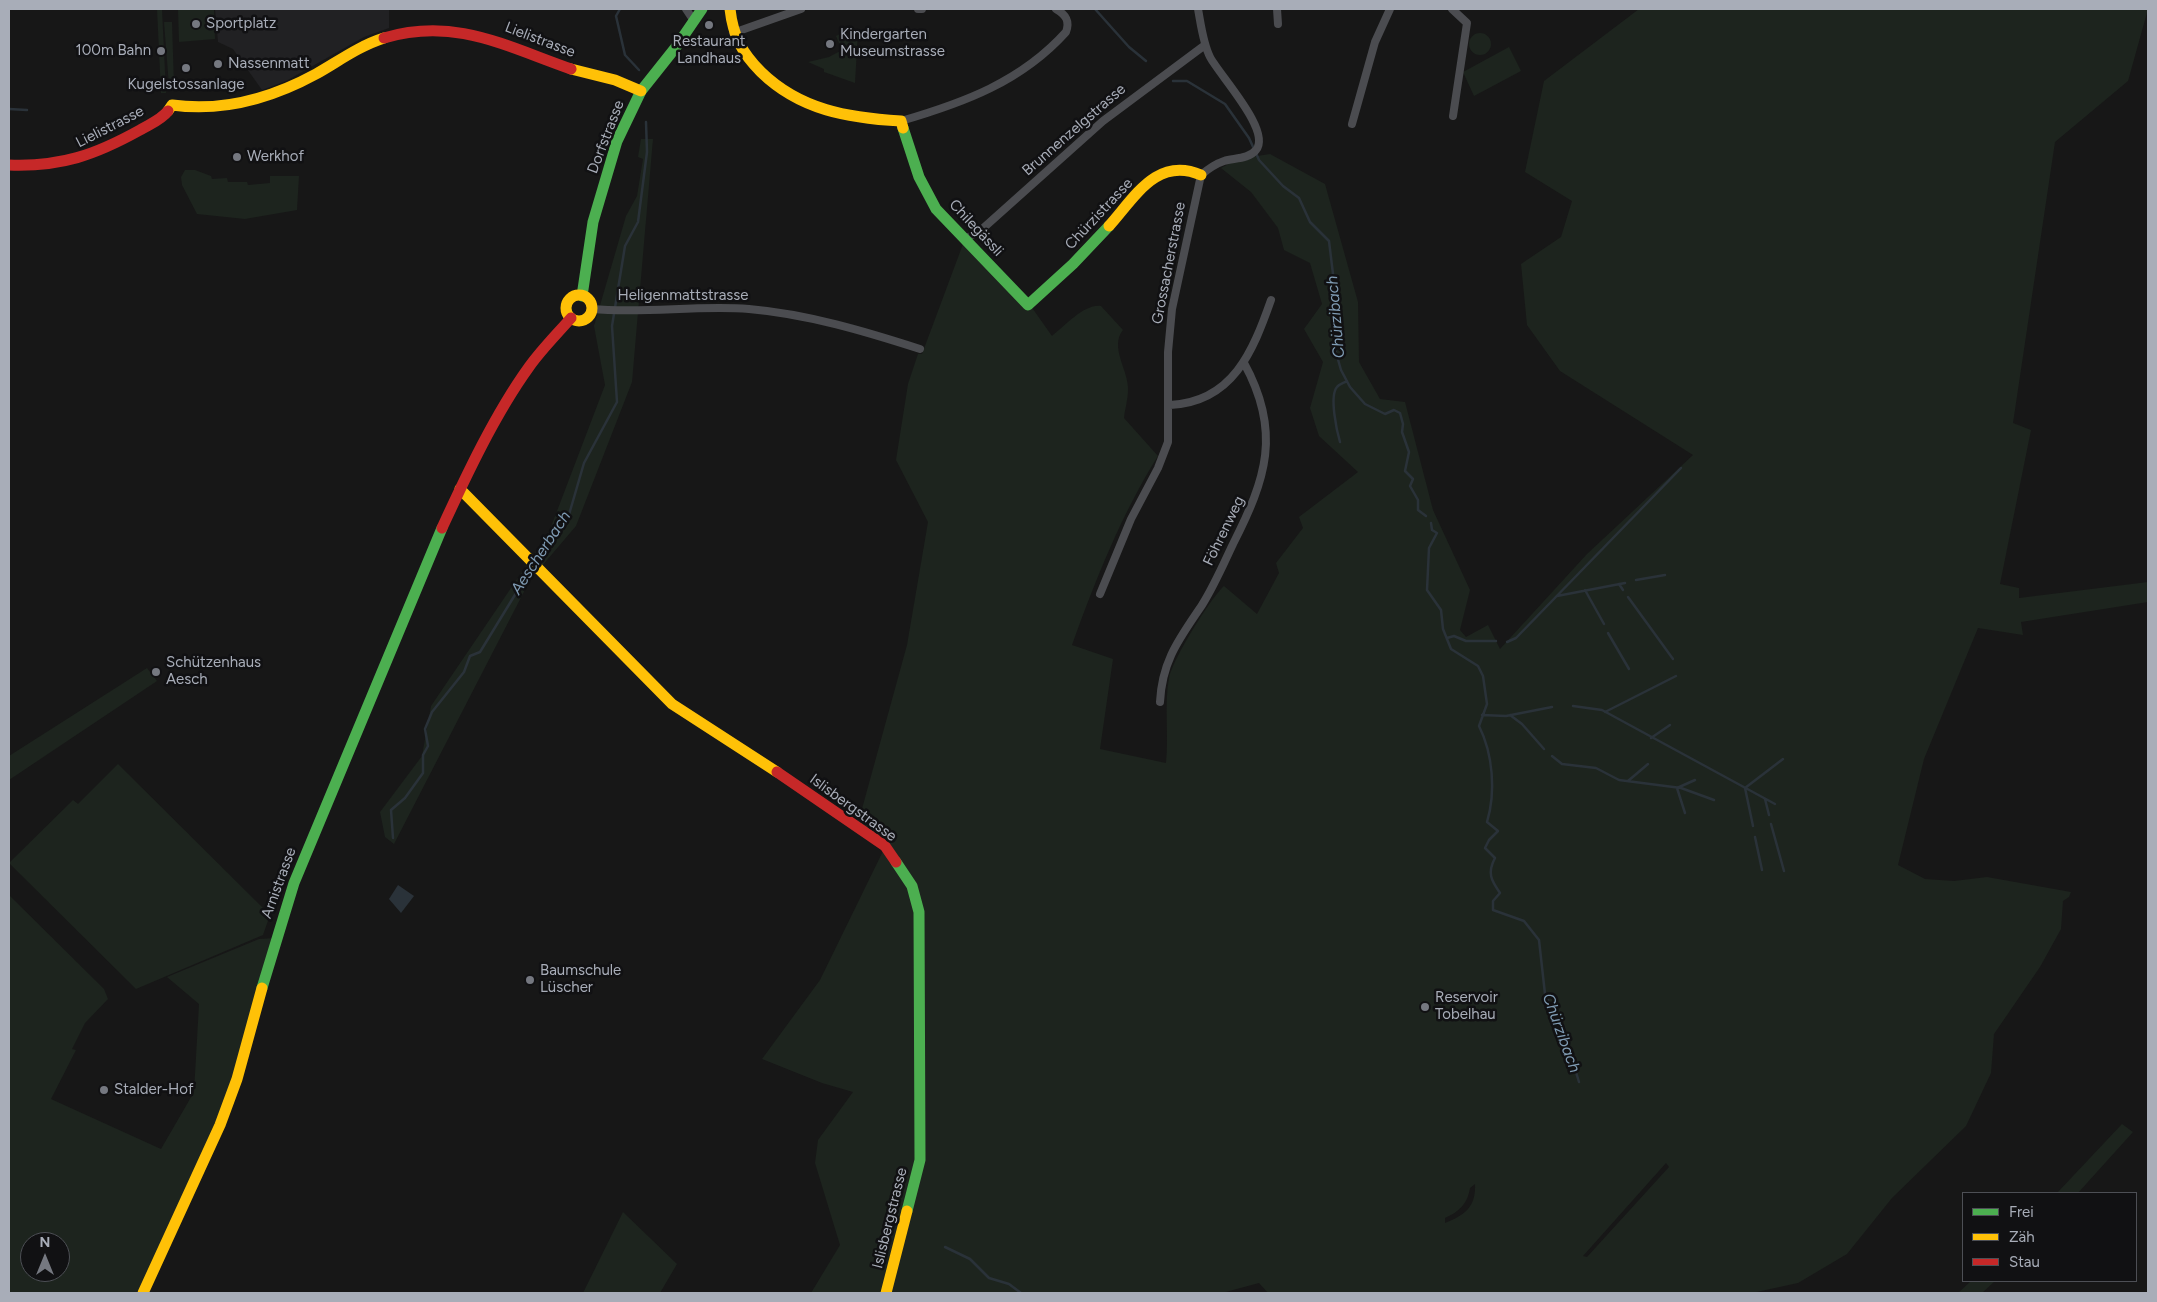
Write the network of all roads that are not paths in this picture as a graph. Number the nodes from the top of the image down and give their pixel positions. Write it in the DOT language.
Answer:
graph roads {
  1 [pos="686,9"];
  2 [pos="702,9"];
  3 [pos="730,9"];
  4 [pos="801,9"];
  5 [pos="918,9"];
  6 [pos="922,9"];
  7 [pos="1056,9"];
  8 [pos="1198,9"];
  9 [pos="1277,9"];
  10 [pos="1390,9"];
  11 [pos="1452,9"];
  12 [pos="694,21"];
  13 [pos="1278,24"];
  14 [pos="733,33"];
  15 [pos="1205,45"];
  16 [pos="641,91"];
  17 [pos="1453,116"];
  18 [pos="901,121"];
  19 [pos="1352,124"];
  20 [pos="9,165"];
  21 [pos="1201,175"];
  22 [pos="965,239"];
  23 [pos="582,296"];
  24 [pos="1271,300"];
  25 [pos="1028,305"];
  26 [pos="592,309"];
  27 [pos="571,318"];
  28 [pos="920,349"];
  29 [pos="1244,363"];
  30 [pos="1170,405"];
  31 [pos="460,489"];
  32 [pos="1100,594"];
  33 [pos="1160,702"];
  34 [pos="143,1293"];
  35 [pos="886,1293"];
  1 -- 12 [label="street"];
  2 -- 12 [label="street, Dorfstrasse"];
  3 -- 14 [label="street"];
  4 -- 14 [label="street"];
  5 -- 6 [label="street"];
  7 -- 18 [label="street"];
  8 -- 15 [label="street"];
  9 -- 13 [label="street"];
  10 -- 19 [label="street"];
  11 -- 17 [label="street"];
  12 -- 16 [label="street, Dorfstrasse"];
  14 -- 18 [label="street"];
  15 -- 21 [label="street"];
  15 -- 22 [label="street, Brunnenzelgstrasse"];
  16 -- 20 [label="street, Lielistrasse"];
  16 -- 23 [label="street, Dorfstrasse"];
  18 -- 22 [label="street, Chilegässli"];
  21 -- 25 [label="street, Chürzistrasse"];
  21 -- 30 [label="street, Grossacherstrasse"];
  22 -- 25 [label="street, Chilegässli"];
  23 -- 26 [label="street"];
  23 -- 27 [label="street"];
  24 -- 29 [label="street"];
  26 -- 27 [label="street"];
  26 -- 28 [label="street, Heligenmattstrasse"];
  27 -- 31 [label="street"];
  29 -- 30 [label="street"];
  29 -- 33 [label="street, Föhrenweg"];
  30 -- 32 [label="street, Grossacherstrasse"];
  31 -- 34 [label="street, Arnistrasse"];
  31 -- 35 [label="street, Islisbergstrasse"];
}
